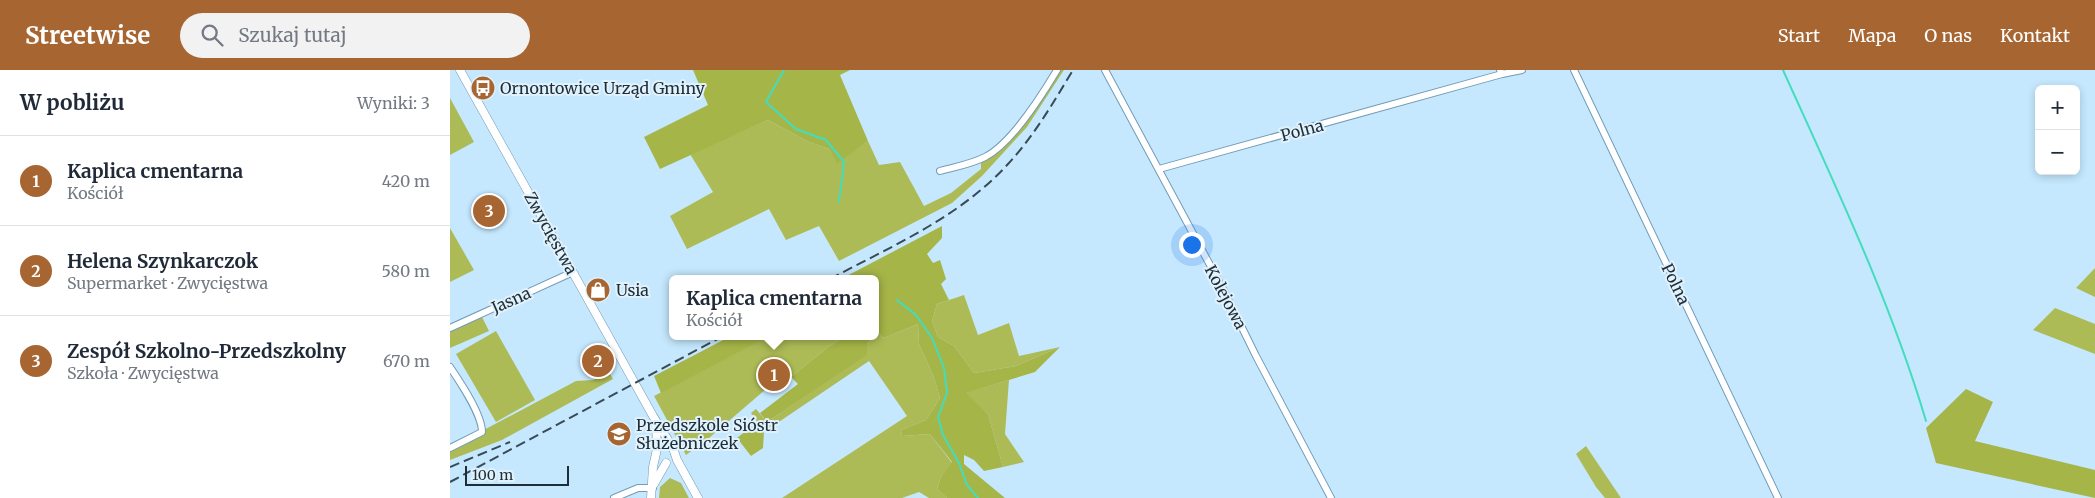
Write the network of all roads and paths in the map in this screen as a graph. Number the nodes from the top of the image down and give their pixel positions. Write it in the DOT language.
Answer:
graph roads {
  1 [pos="460,70"];
  2 [pos="1057,70"];
  3 [pos="1105,70"];
  4 [pos="1522,70"];
  5 [pos="1574,70"];
  6 [pos="1501,72"];
  7 [pos="1159,169"];
  8 [pos="940,171"];
  9 [pos="573,272"];
  10 [pos="450,328"];
  11 [pos="450,367"];
  12 [pos="656,422"];
  13 [pos="670,445"];
  14 [pos="450,448"];
  15 [pos="657,452"];
  16 [pos="674,454"];
  17 [pos="667,462"];
  18 [pos="686,475"];
  19 [pos="653,488"];
  20 [pos="614,498"];
  21 [pos="652,498"];
  22 [pos="698,498"];
  23 [pos="1331,498"];
  24 [pos="1778,498"];
  1 -- 9 [label="street, Zwycięstwa"];
  2 -- 8 [label="street"];
  3 -- 7 [label="street, Kolejowa"];
  4 -- 6 [label="street, Polna"];
  5 -- 24 [label="street, Polna"];
  6 -- 7 [label="street, Polna"];
  7 -- 23 [label="street, Kolejowa"];
  9 -- 10 [label="street, Jasna"];
  9 -- 12 [label="street, Zwycięstwa"];
  11 -- 14 [label="street"];
  12 -- 13 [label="street, Zwycięstwa"];
  12 -- 15 [label="street, Zwycięstwa"];
  13 -- 15 [label="street"];
  13 -- 16 [label="street"];
  15 -- 17 [label="street"];
  15 -- 19 [label="street, Zwycięstwa"];
  16 -- 17 [label="street"];
  16 -- 18 [label="street"];
  17 -- 18 [label="street"];
  17 -- 19 [label="street"];
  18 -- 22 [label="street"];
  19 -- 20 [label="street"];
  19 -- 21 [label="street, Zwycięstwa"];
}
